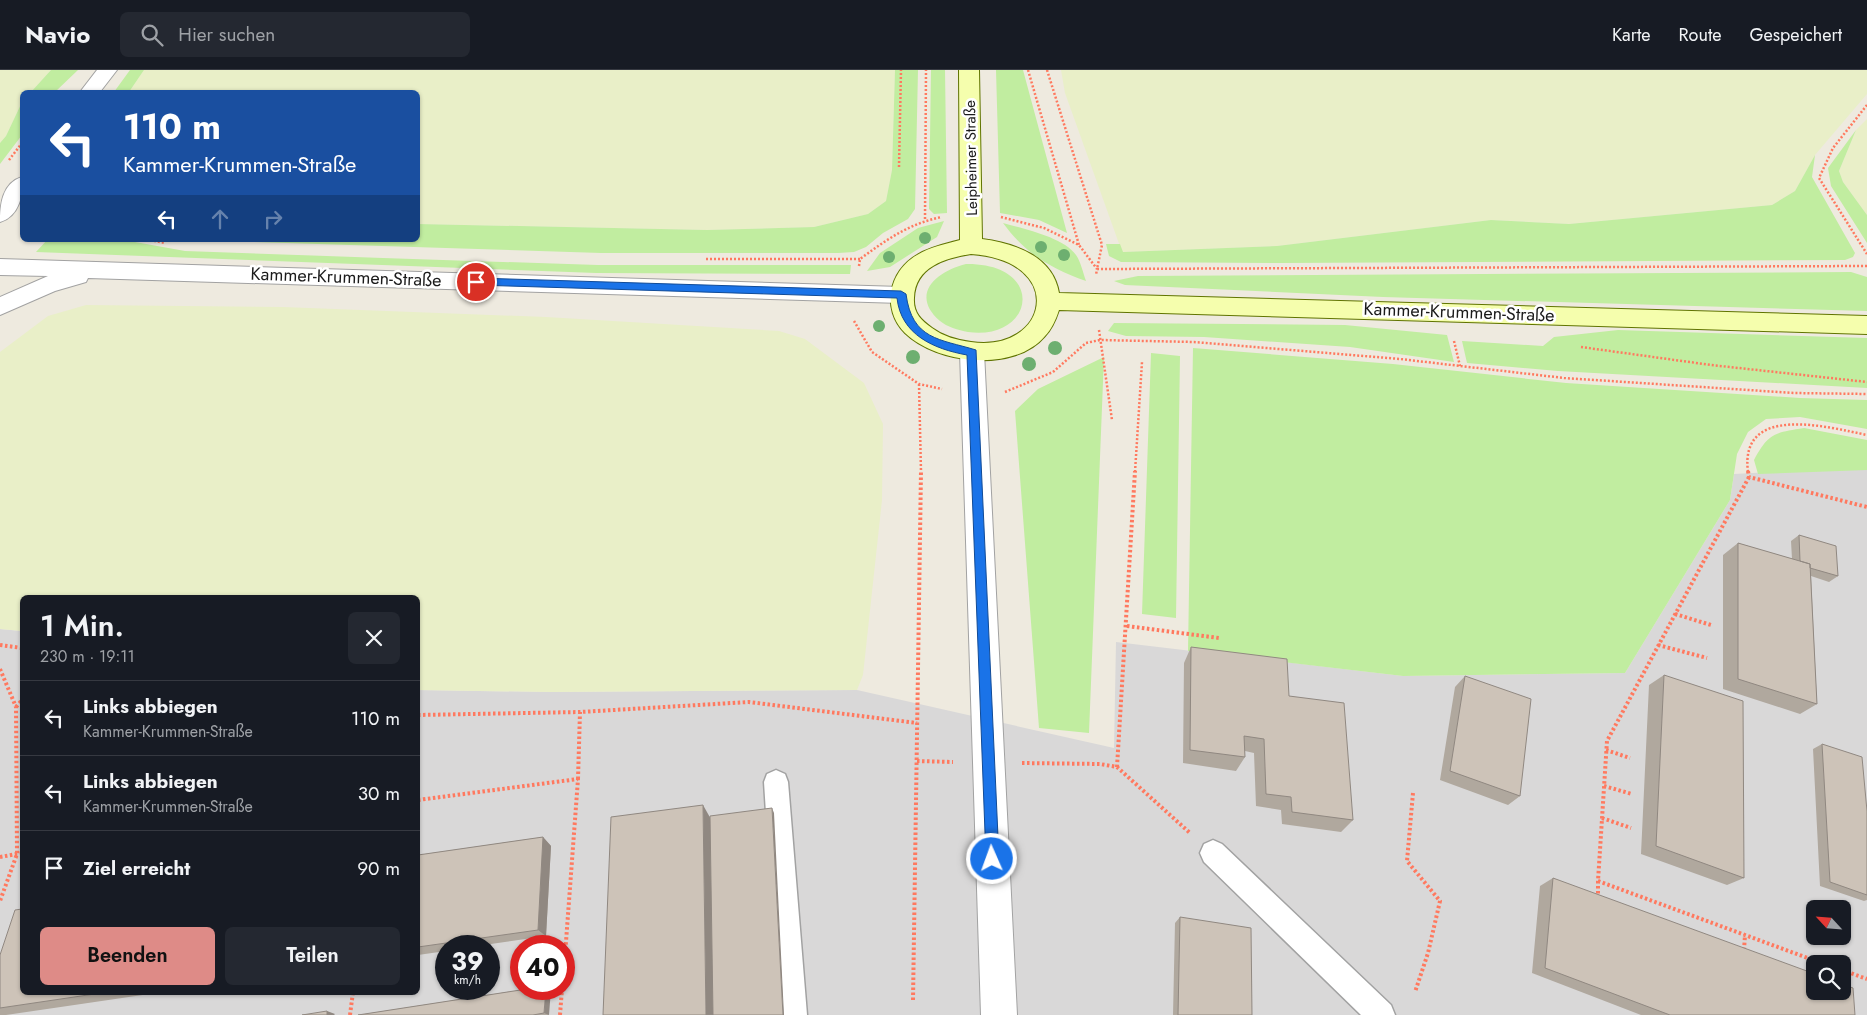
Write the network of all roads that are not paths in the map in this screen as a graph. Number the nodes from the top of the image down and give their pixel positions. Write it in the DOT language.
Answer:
graph roads {
  1 [pos="107,70"];
  2 [pos="969,70"];
  3 [pos="92,90"];
  4 [pos="20,187"];
  5 [pos="0,215"];
  6 [pos="971,246"];
  7 [pos="0,268"];
  8 [pos="116,270"];
  9 [pos="901,294"];
  10 [pos="1050,301"];
  11 [pos="0,307"];
  12 [pos="1867,325"];
  13 [pos="972,352"];
  14 [pos="776,782"];
  15 [pos="1213,854"];
  16 [pos="793,1015"];
  17 [pos="999,1015"];
  18 [pos="1381,1015"];
  1 -- 3 [label="street"];
  2 -- 6 [label="main road, Leipheimer Straße"];
  4 -- 5 [label="street"];
  6 -- 9 [label="main road"];
  6 -- 10 [label="main road"];
  7 -- 8 [label="street, Kammer-Krummen-Straße"];
  8 -- 9 [label="street, Kammer-Krummen-Straße"];
  8 -- 11 [label="street"];
  9 -- 13 [label="main road"];
  10 -- 12 [label="main road, Kammer-Krummen-Straße"];
  10 -- 13 [label="main road"];
  13 -- 17 [label="street"];
  14 -- 16 [label="lane"];
  15 -- 18 [label="lane"];
}
